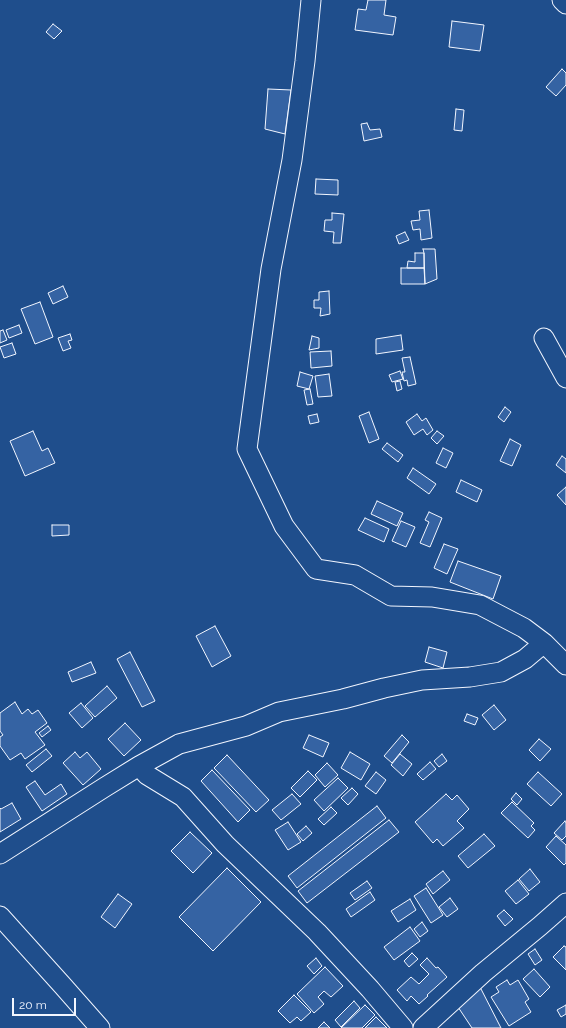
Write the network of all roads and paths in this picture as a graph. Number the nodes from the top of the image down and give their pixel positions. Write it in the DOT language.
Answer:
graph roads {
  1 [pos="310,0"];
  2 [pos="562,0"];
  3 [pos="566,4"];
  4 [pos="544,338"];
  5 [pos="566,378"];
  6 [pos="544,643"];
  7 [pos="566,665"];
  8 [pos="139,766"];
  9 [pos="0,854"];
  10 [pos="566,903"];
  11 [pos="0,916"];
  12 [pos="100,1028"];
  13 [pos="403,1028"];
  14 [pos="423,1028"];
  1 -- 6 [label="street"];
  2 -- 3 [label="street"];
  4 -- 5 [label="street"];
  6 -- 7 [label="street"];
  6 -- 8 [label="street"];
  8 -- 9 [label="street"];
  8 -- 13 [label="street"];
  10 -- 14 [label="street"];
  11 -- 12 [label="street"];
}
